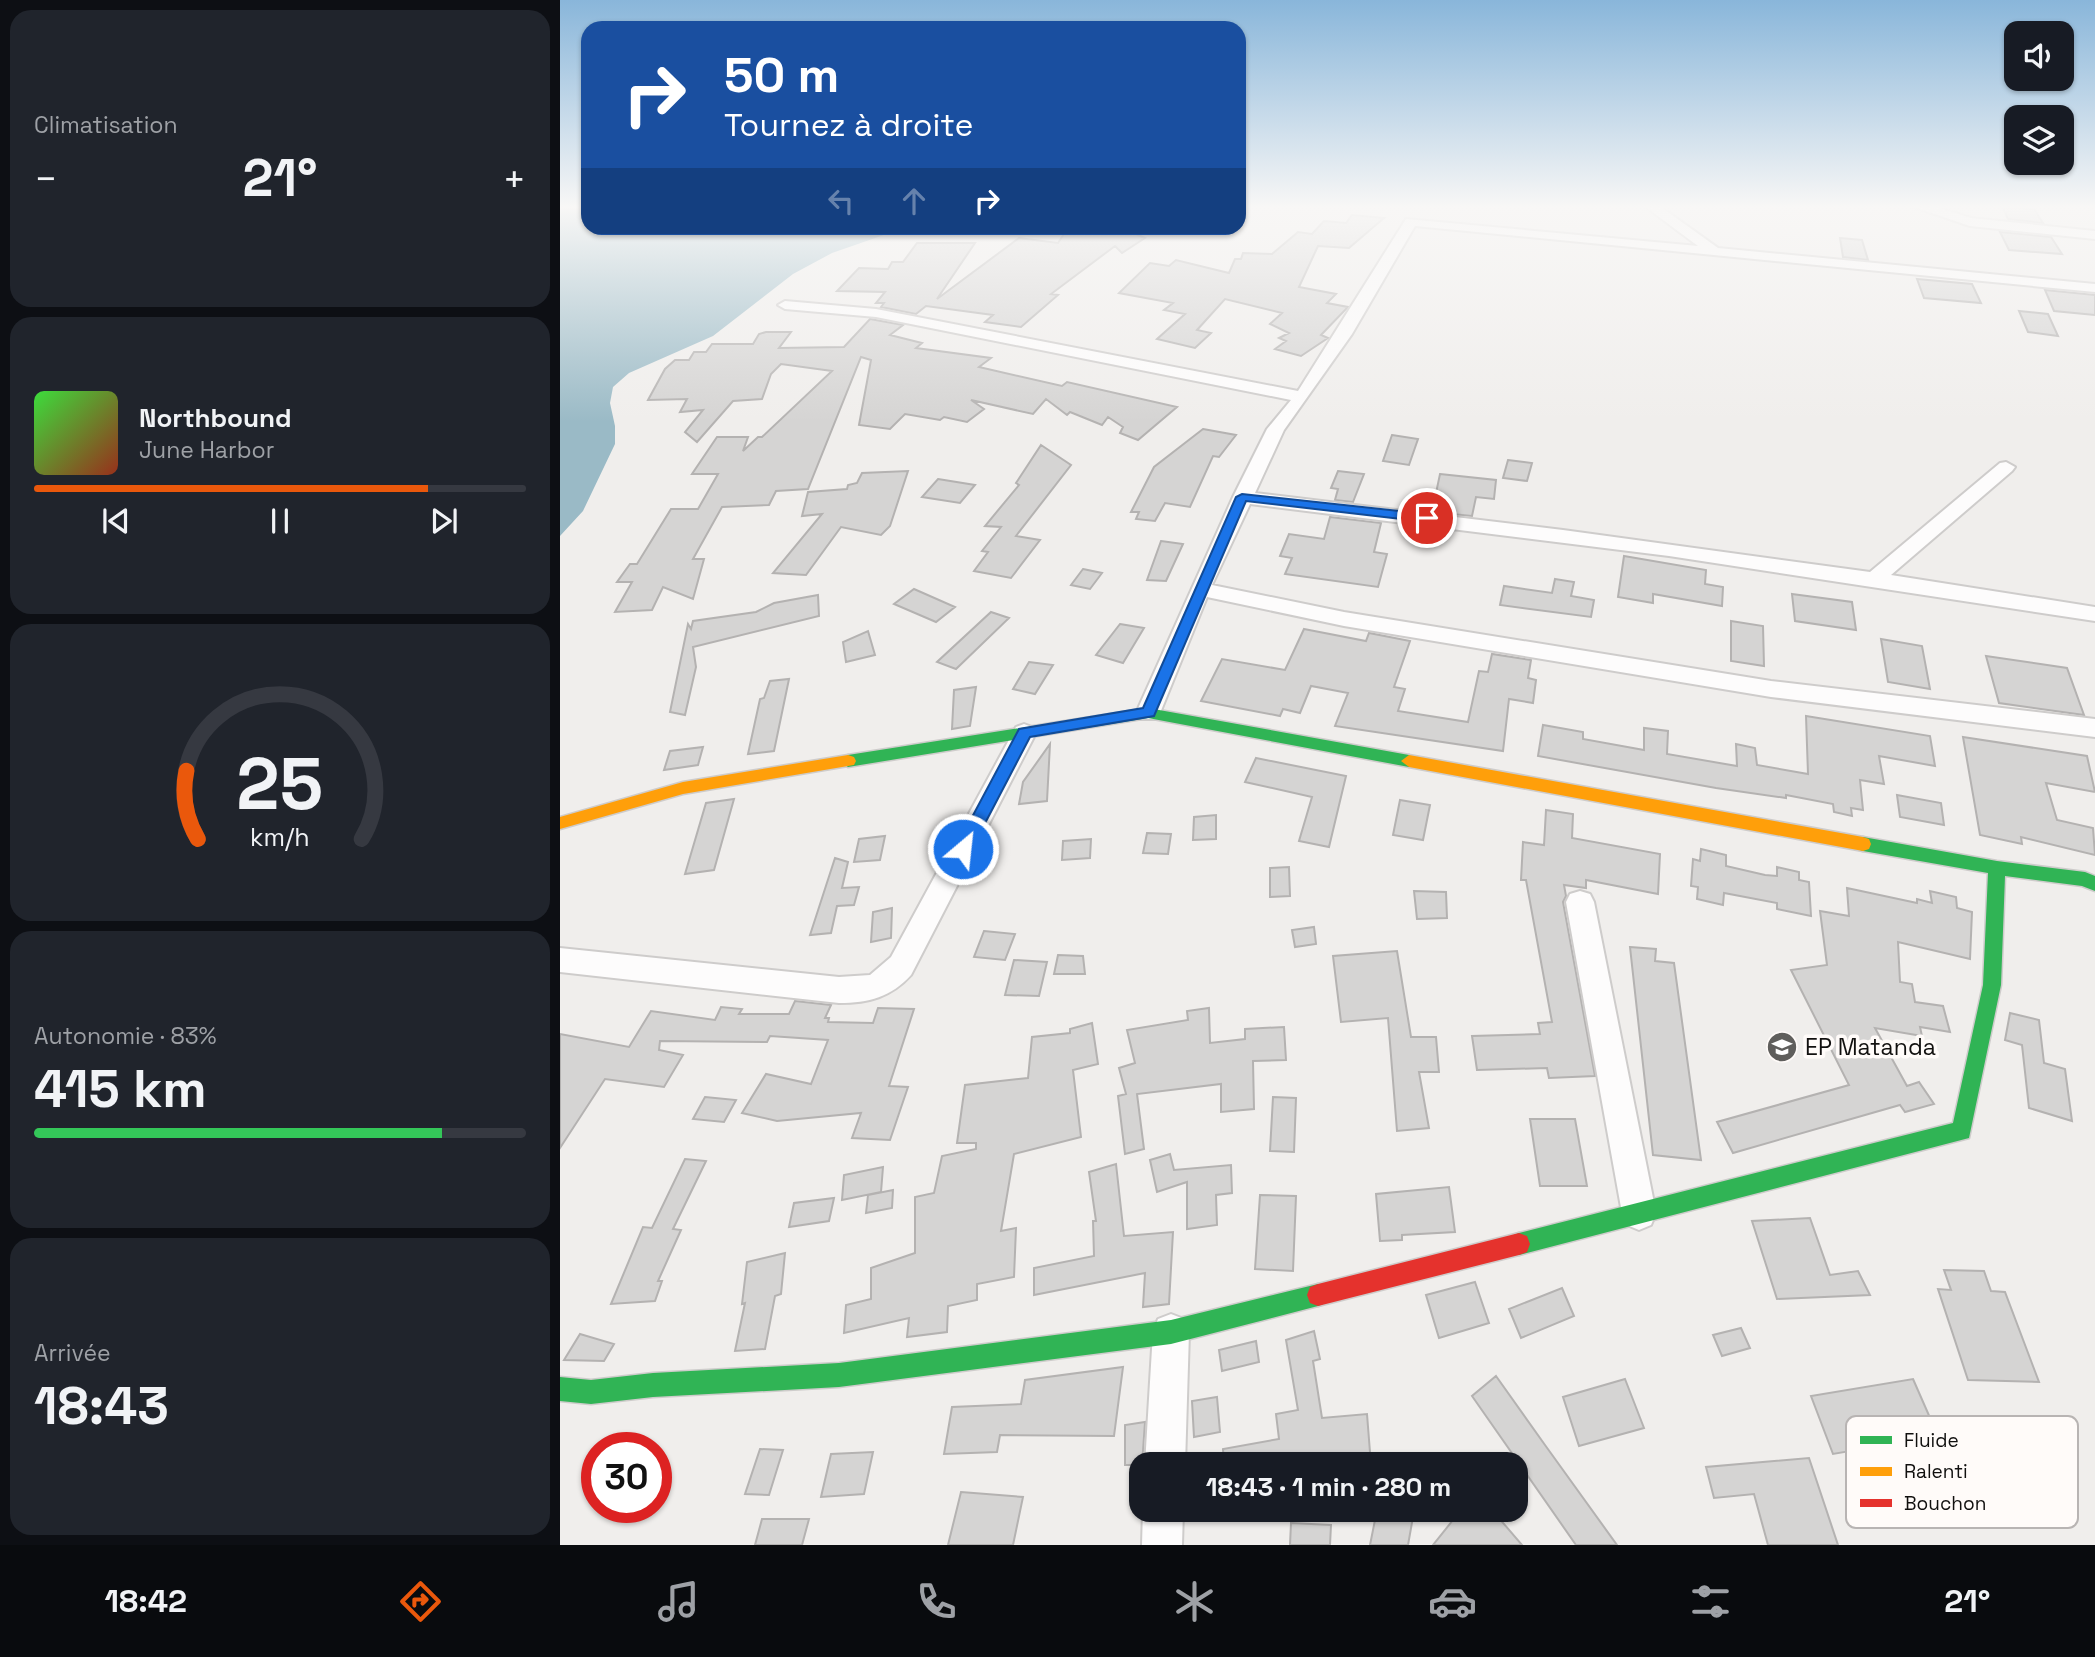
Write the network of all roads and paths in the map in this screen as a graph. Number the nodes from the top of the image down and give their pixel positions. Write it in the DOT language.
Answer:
graph roads {
  1 [pos="1377,277"];
  2 [pos="1974,277"];
  3 [pos="2095,288"];
  4 [pos="785,305"];
  5 [pos="1302,397"];
  6 [pos="2006,467"];
  7 [pos="1242,497"];
  8 [pos="1875,578"];
  9 [pos="1200,589"];
  10 [pos="2095,614"];
  11 [pos="1148,713"];
  12 [pos="2095,728"];
  13 [pos="1024,733"];
  14 [pos="560,822"];
  15 [pos="1997,868"];
  16 [pos="2091,881"];
  17 [pos="1580,902"];
  18 [pos="560,960"];
  19 [pos="1639,1213"];
  20 [pos="1171,1332"];
  21 [pos="560,1388"];
  22 [pos="1166,1452"];
  23 [pos="1163,1522"];
  24 [pos="1162,1545"];
  1 -- 5 [label="street"];
  2 -- 3 [label="street"];
  4 -- 5 [label="street"];
  5 -- 7 [label="street"];
  6 -- 8 [label="street"];
  7 -- 8 [label="street"];
  7 -- 9 [label="street"];
  8 -- 10 [label="street"];
  9 -- 11 [label="street"];
  9 -- 12 [label="street"];
  11 -- 13 [label="street"];
  11 -- 15 [label="street"];
  13 -- 14 [label="street"];
  13 -- 18 [label="street"];
  15 -- 16 [label="street"];
  15 -- 19 [label="street"];
  17 -- 19 [label="street"];
  19 -- 20 [label="street"];
  20 -- 21 [label="street"];
  20 -- 22 [label="street"];
  23 -- 24 [label="street"];
}
